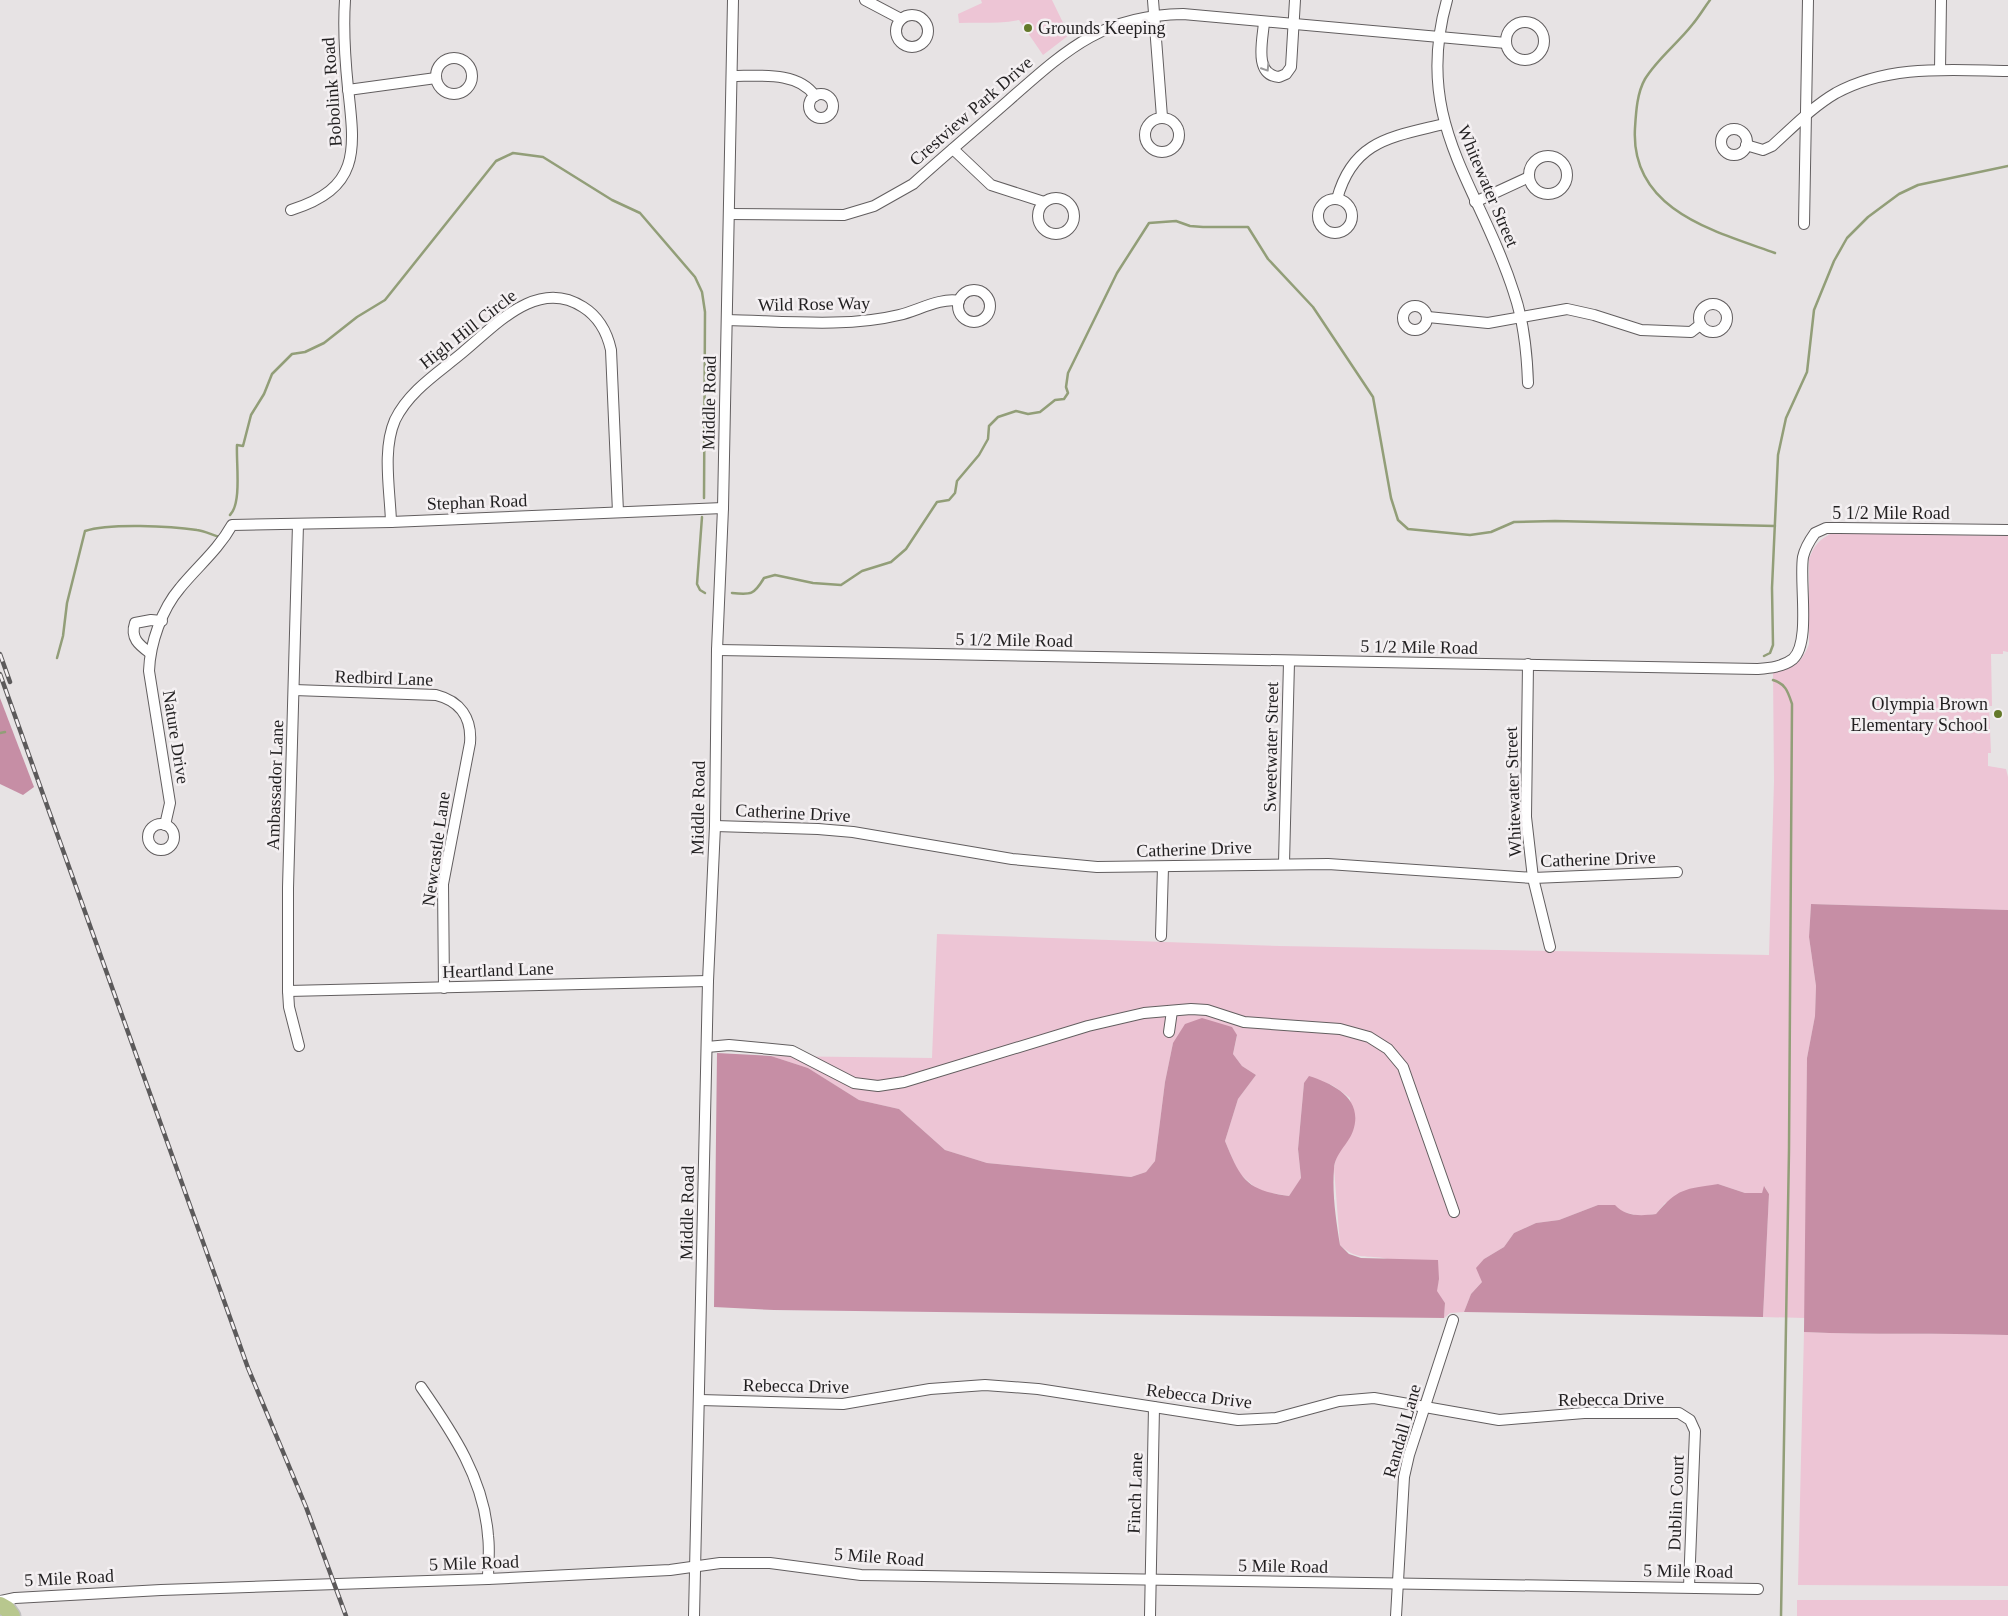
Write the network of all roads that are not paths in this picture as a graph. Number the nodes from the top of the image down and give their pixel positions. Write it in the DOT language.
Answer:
graph roads {
  1 [pos="345,0"];
  2 [pos="733,0"];
  3 [pos="865,0"];
  4 [pos="1153,0"];
  5 [pos="1296,0"];
  6 [pos="1447,0"];
  7 [pos="1808,0"];
  8 [pos="1941,0"];
  9 [pos="1154,15"];
  10 [pos="901,19"];
  11 [pos="1264,22"];
  12 [pos="1293,24"];
  13 [pos="1439,38"];
  14 [pos="1506,43"];
  15 [pos="1940,70"];
  16 [pos="2008,71"];
  17 [pos="732,76"];
  18 [pos="436,78"];
  19 [pos="348,90"];
  20 [pos="815,96"];
  21 [pos="1806,115"];
  22 [pos="1162,117"];
  23 [pos="1444,124"];
  24 [pos="1746,145"];
  25 [pos="953,149"];
  26 [pos="1529,177"];
  27 [pos="1336,199"];
  28 [pos="1044,202"];
  29 [pos="1475,202"];
  30 [pos="291,210"];
  31 [pos="729,214"];
  32 [pos="1804,224"];
  33 [pos="959,301"];
  34 [pos="1521,317"];
  35 [pos="1428,318"];
  36 [pos="727,320"];
  37 [pos="1700,325"];
  38 [pos="1528,383"];
  39 [pos="723,508"];
  40 [pos="618,512"];
  41 [pos="391,522"];
  42 [pos="298,524"];
  43 [pos="232,525"];
  44 [pos="2008,530"];
  45 [pos="162,621"];
  46 [pos="717,650"];
  47 [pos="150,653"];
  48 [pos="1289,662"];
  49 [pos="1528,664"];
  50 [pos="294,690"];
  51 [pos="465,715"];
  52 [pos="165,825"];
  53 [pos="715,826"];
  54 [pos="1284,863"];
  55 [pos="1163,867"];
  56 [pos="1677,872"];
  57 [pos="1533,878"];
  58 [pos="1161,936"];
  59 [pos="1550,947"];
  60 [pos="708,981"];
  61 [pos="444,988"];
  62 [pos="288,991"];
  63 [pos="1172,1010"];
  64 [pos="1170,1032"];
  65 [pos="299,1046"];
  66 [pos="707,1047"];
  67 [pos="1454,1212"];
  68 [pos="1452,1320"];
  69 [pos="421,1387"];
  70 [pos="700,1400"];
  71 [pos="1425,1406"];
  72 [pos="1154,1408"];
  73 [pos="1693,1417"];
  74 [pos="695,1567"];
  75 [pos="488,1579"];
  76 [pos="1149,1580"];
  77 [pos="1397,1584"];
  78 [pos="1689,1588"];
  79 [pos="1758,1589"];
  80 [pos="0,1601"];
  81 [pos="0,1605"];
  82 [pos="12,1616"];
  83 [pos="694,1616"];
  84 [pos="1150,1616"];
  85 [pos="1396,1616"];
  1 -- 19 [label="street, Bobolink Road"];
  2 -- 17 [label="street, Middle Road"];
  3 -- 10 [label="street"];
  4 -- 9 [label="street"];
  5 -- 12 [label="street"];
  6 -- 13 [label="street, Whitewater Street"];
  7 -- 21 [label="street"];
  8 -- 15 [label="street"];
  9 -- 11 [label="street, Crestview Park Drive"];
  9 -- 22 [label="street"];
  9 -- 25 [label="street, Crestview Park Drive"];
  11 -- 12 [label="street, Crestview Park Drive"];
  11 -- 12 [label="street, one-way"];
  12 -- 13 [label="street, Crestview Park Drive"];
  13 -- 14 [label="street, Crestview Park Drive"];
  13 -- 23 [label="street, Whitewater Street"];
  15 -- 16 [label="street"];
  15 -- 21 [label="street"];
  17 -- 20 [label="street"];
  17 -- 31 [label="street, Middle Road"];
  18 -- 19 [label="street"];
  19 -- 30 [label="street, Bobolink Road"];
  21 -- 24 [label="street"];
  21 -- 32 [label="street"];
  23 -- 27 [label="street"];
  23 -- 29 [label="street, Whitewater Street"];
  25 -- 28 [label="street"];
  25 -- 31 [label="street, Crestview Park Drive"];
  26 -- 29 [label="street"];
  29 -- 34 [label="street, Whitewater Street"];
  31 -- 36 [label="street, Middle Road"];
  33 -- 36 [label="street, Wild Rose Way"];
  34 -- 35 [label="street"];
  34 -- 37 [label="street"];
  34 -- 38 [label="street, Whitewater Street"];
  36 -- 39 [label="street, Middle Road"];
  39 -- 40 [label="street, Stephan Road"];
  39 -- 46 [label="street, Middle Road"];
  40 -- 41 [label="street, Stephan Road"];
  40 -- 41 [label="street, High Hill Circle"];
  41 -- 42 [label="street, Stephan Road"];
  42 -- 43 [label="street, Stephan Road"];
  42 -- 50 [label="street, Ambassador Lane"];
  43 -- 45 [label="street, Nature Drive"];
  44 -- 49 [label="street, 5 1/2 Mile Road"];
  45 -- 47 [label="street, Nature Drive"];
  45 -- 47 [label="street"];
  46 -- 48 [label="street, 5 1/2 Mile Road"];
  46 -- 53 [label="street, Middle Road"];
  47 -- 52 [label="street, Nature Drive"];
  48 -- 49 [label="street, 5 1/2 Mile Road"];
  48 -- 54 [label="street, Sweetwater Street"];
  49 -- 57 [label="street, Whitewater Street"];
  50 -- 51 [label="street, Redbird Lane"];
  50 -- 62 [label="street, Ambassador Lane"];
  51 -- 61 [label="street, Newcastle Lane"];
  53 -- 55 [label="street, Catherine Drive"];
  53 -- 60 [label="street, Middle Road"];
  54 -- 55 [label="street, Catherine Drive"];
  54 -- 57 [label="street, Catherine Drive"];
  55 -- 58 [label="street"];
  56 -- 57 [label="street, Catherine Drive"];
  57 -- 59 [label="street, Whitewater Street"];
  60 -- 61 [label="street, Heartland Lane"];
  60 -- 66 [label="street, Middle Road"];
  61 -- 62 [label="street, Heartland Lane"];
  62 -- 65 [label="street, Ambassador Lane"];
  63 -- 64 [label="street"];
  63 -- 66 [label="street"];
  63 -- 67 [label="street"];
  66 -- 70 [label="street, Middle Road"];
  68 -- 71 [label="street, Randall Lane"];
  69 -- 75 [label="street"];
  70 -- 72 [label="street, Rebecca Drive"];
  70 -- 74 [label="street, Middle Road"];
  71 -- 72 [label="street, Rebecca Drive"];
  71 -- 73 [label="street, Rebecca Drive"];
  71 -- 77 [label="street, Randall Lane"];
  72 -- 76 [label="street, Finch Lane"];
  73 -- 78 [label="street, Dublin Court"];
  74 -- 75 [label="street, 5 Mile Road"];
  74 -- 76 [label="street, 5 Mile Road"];
  74 -- 83 [label="street, Middle Road"];
  75 -- 80 [label="street, 5 Mile Road"];
  76 -- 77 [label="street, 5 Mile Road"];
  76 -- 84 [label="street, Finch Lane"];
  77 -- 78 [label="street, 5 Mile Road"];
  77 -- 85 [label="street, Randall Lane"];
  78 -- 79 [label="street, 5 Mile Road"];
  81 -- 82 [label="main road"];
}
